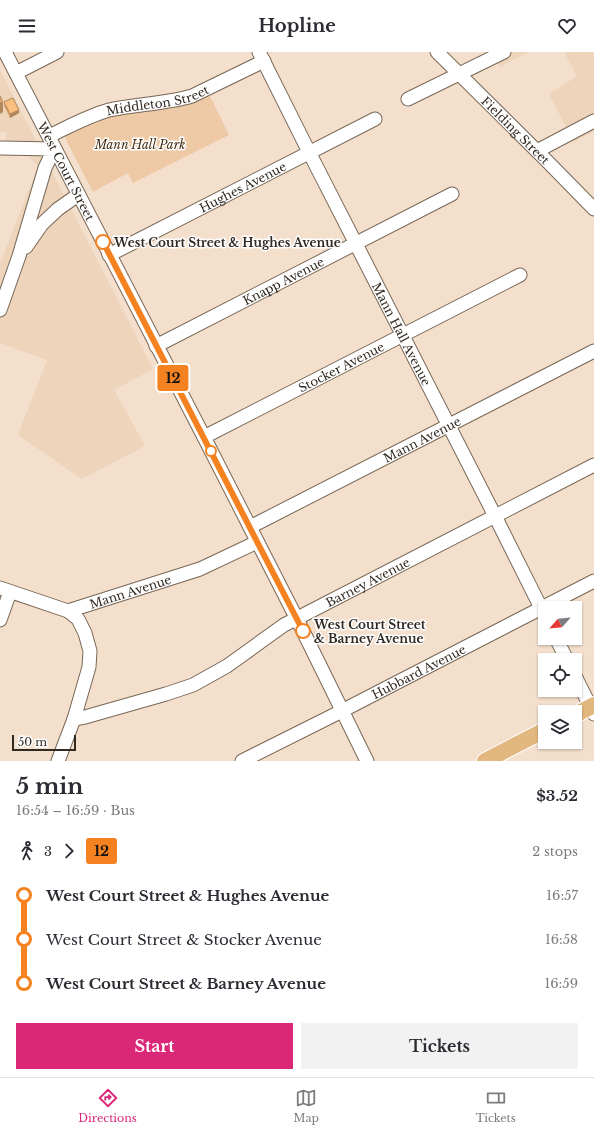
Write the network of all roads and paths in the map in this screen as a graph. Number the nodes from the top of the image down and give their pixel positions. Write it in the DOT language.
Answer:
graph roads {
  1 [pos="4,52"];
  2 [pos="57,52"];
  3 [pos="436,52"];
  4 [pos="504,52"];
  5 [pos="262,56"];
  6 [pos="482,57"];
  7 [pos="16,73"];
  8 [pos="459,75"];
  9 [pos="408,99"];
  10 [pos="375,119"];
  11 [pos="594,121"];
  12 [pos="49,136"];
  13 [pos="0,148"];
  14 [pos="54,149"];
  15 [pos="537,151"];
  16 [pos="309,152"];
  17 [pos="452,194"];
  18 [pos="78,195"];
  19 [pos="594,209"];
  20 [pos="356,244"];
  21 [pos="109,255"];
  22 [pos="19,256"];
  23 [pos="520,275"];
  24 [pos="0,310"];
  25 [pos="403,335"];
  26 [pos="156,346"];
  27 [pos="594,351"];
  28 [pos="449,425"];
  29 [pos="204,437"];
  30 [pos="594,465"];
  31 [pos="495,516"];
  32 [pos="250,527"];
  33 [pos="257,542"];
  34 [pos="594,581"];
  35 [pos="5,590"];
  36 [pos="561,601"];
  37 [pos="538,602"];
  38 [pos="68,611"];
  39 [pos="538,614"];
  40 [pos="297,619"];
  41 [pos="0,620"];
  42 [pos="582,689"];
  43 [pos="593,709"];
  44 [pos="342,710"];
  45 [pos="582,713"];
  46 [pos="74,719"];
  47 [pos="538,734"];
  48 [pos="58,761"];
  49 [pos="242,761"];
  50 [pos="367,761"];
  51 [pos="485,761"];
  1 -- 7 [label="street, West Court Street"];
  2 -- 7 [label="street"];
  3 -- 8 [label="street, Fielding Street"];
  4 -- 6 [label="street"];
  5 -- 12 [label="street, Middleton Street"];
  5 -- 16 [label="street, Mann Hall Avenue"];
  6 -- 8 [label="street"];
  7 -- 12 [label="street, West Court Street"];
  8 -- 9 [label="street"];
  8 -- 15 [label="street, Fielding Street"];
  10 -- 16 [label="street, Hughes Avenue"];
  11 -- 15 [label="street"];
  12 -- 14 [label="street, West Court Street"];
  13 -- 14 [label="street"];
  14 -- 18 [label="street, West Court Street"];
  14 -- 22 [label="street"];
  15 -- 19 [label="street, Fielding Street"];
  16 -- 20 [label="street, Mann Hall Avenue"];
  16 -- 21 [label="street, Hughes Avenue"];
  17 -- 20 [label="street, Knapp Avenue"];
  18 -- 21 [label="street, West Court Street"];
  18 -- 22 [label="street"];
  20 -- 25 [label="street, Mann Hall Avenue"];
  20 -- 26 [label="street, Knapp Avenue"];
  21 -- 26 [label="street, West Court Street"];
  22 -- 24 [label="street"];
  23 -- 25 [label="street, Stocker Avenue"];
  25 -- 28 [label="street, Mann Hall Avenue"];
  25 -- 29 [label="street, Stocker Avenue"];
  26 -- 29 [label="street, West Court Street"];
  27 -- 28 [label="street, Mann Avenue"];
  28 -- 31 [label="street, Mann Hall Avenue"];
  28 -- 32 [label="street, Mann Avenue"];
  29 -- 32 [label="street, West Court Street"];
  30 -- 31 [label="street, Barney Avenue"];
  31 -- 37 [label="street, Mann Hall Avenue"];
  31 -- 40 [label="street, Barney Avenue"];
  32 -- 33 [label="street, West Court Street"];
  33 -- 38 [label="street, Mann Avenue"];
  33 -- 40 [label="street, West Court Street"];
  34 -- 36 [label="street, Hubbard Avenue"];
  35 -- 38 [label="street"];
  35 -- 41 [label="street"];
  38 -- 46 [label="street"];
  39 -- 44 [label="street, Hubbard Avenue"];
  40 -- 44 [label="street, West Court Street"];
  40 -- 46 [label="street, Barney Avenue"];
  42 -- 43 [label="street"];
  43 -- 45 [label="main road"];
  44 -- 49 [label="street, Hubbard Avenue"];
  44 -- 50 [label="street, West Court Street"];
  46 -- 48 [label="street"];
  47 -- 51 [label="main road"];
}
